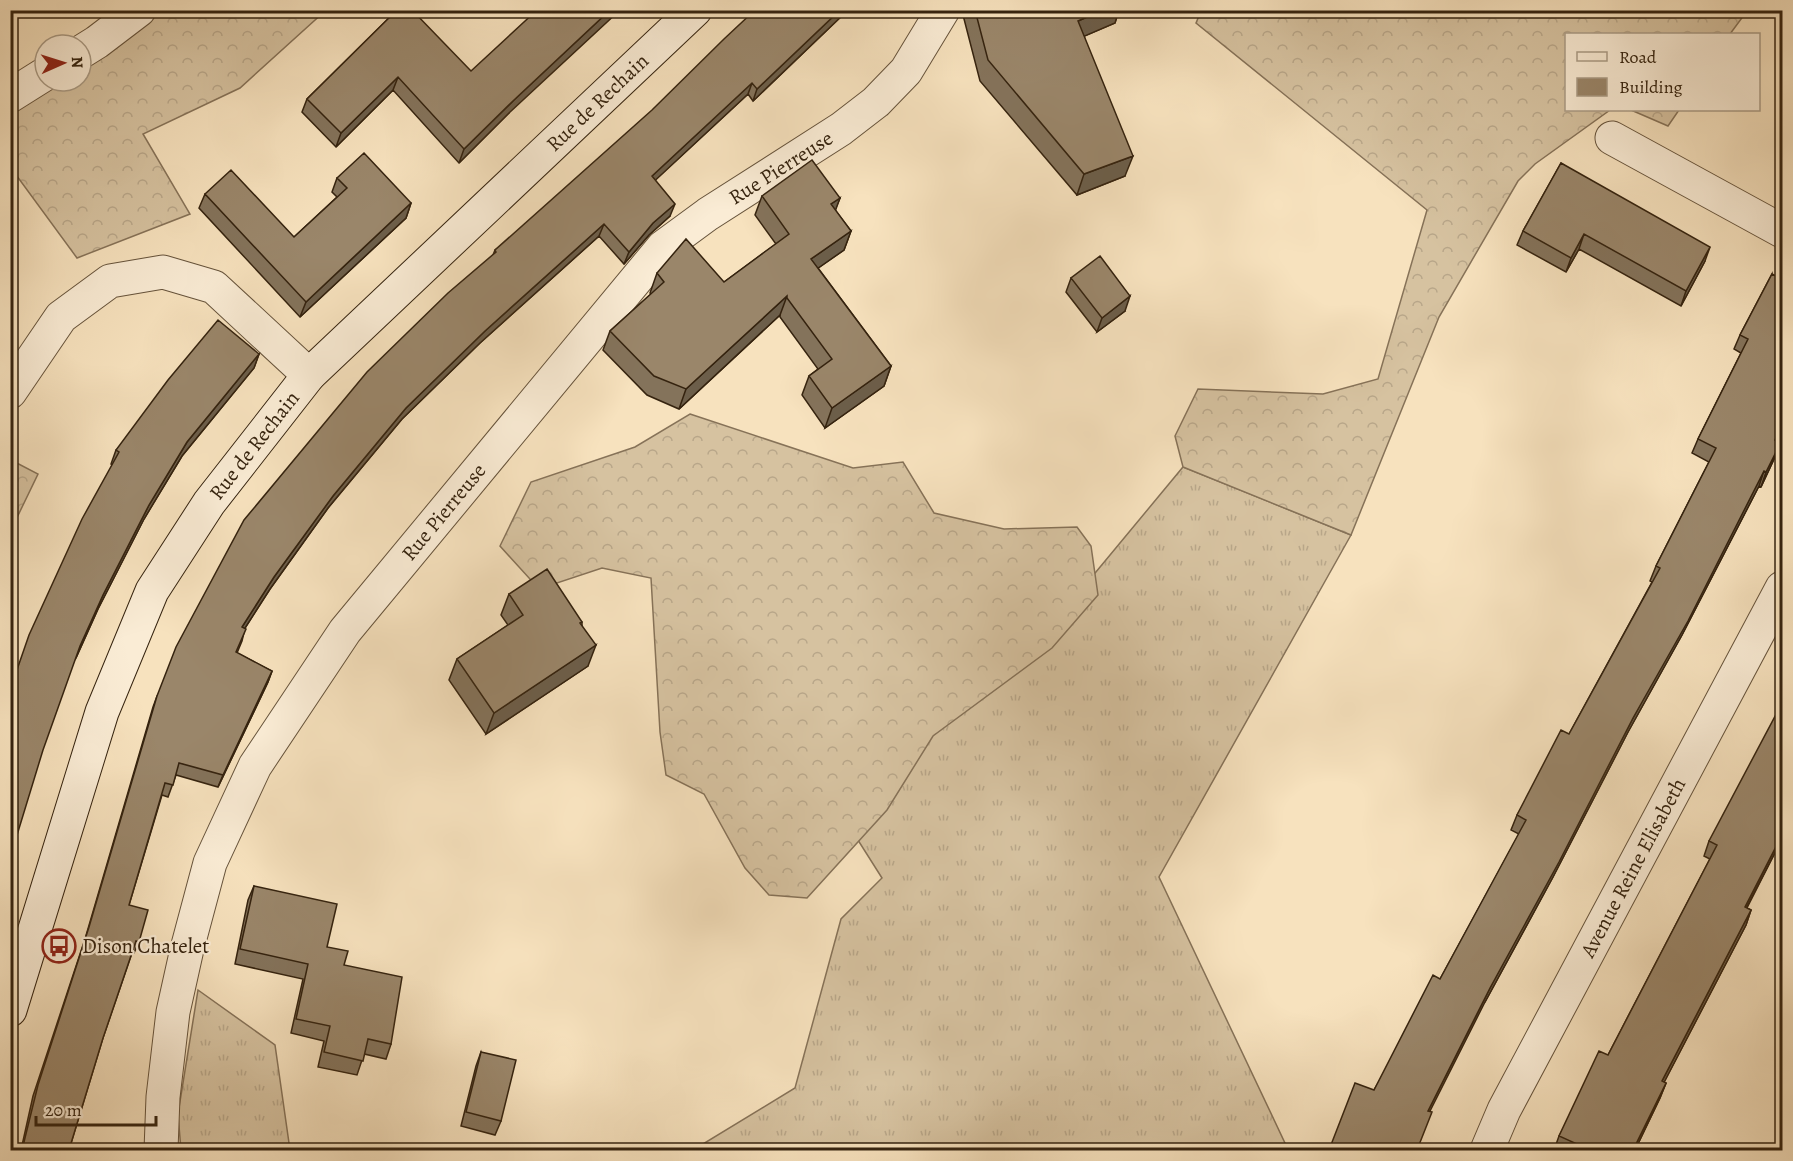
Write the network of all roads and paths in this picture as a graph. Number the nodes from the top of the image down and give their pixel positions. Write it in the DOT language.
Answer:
graph roads {
  1 [pos="138,10"];
  2 [pos="695,10"];
  3 [pos="943,10"];
  4 [pos="93,44"];
  5 [pos="33,82"];
  6 [pos="10,96"];
  7 [pos="1612,138"];
  8 [pos="1782,231"];
  9 [pos="309,375"];
  10 [pos="10,392"];
  11 [pos="1782,588"];
  12 [pos="10,1010"];
  13 [pos="161,1150"];
  14 [pos="1487,1150"];
  1 -- 4 [label="street"];
  2 -- 9 [label="street, Rue de Rechain"];
  3 -- 13 [label="street, Rue Pierreuse"];
  5 -- 6 [label="street"];
  7 -- 8 [label="street"];
  9 -- 10 [label="street"];
  9 -- 12 [label="street, Rue de Rechain"];
  11 -- 14 [label="street, Avenue Reine Elisabeth"];
}
